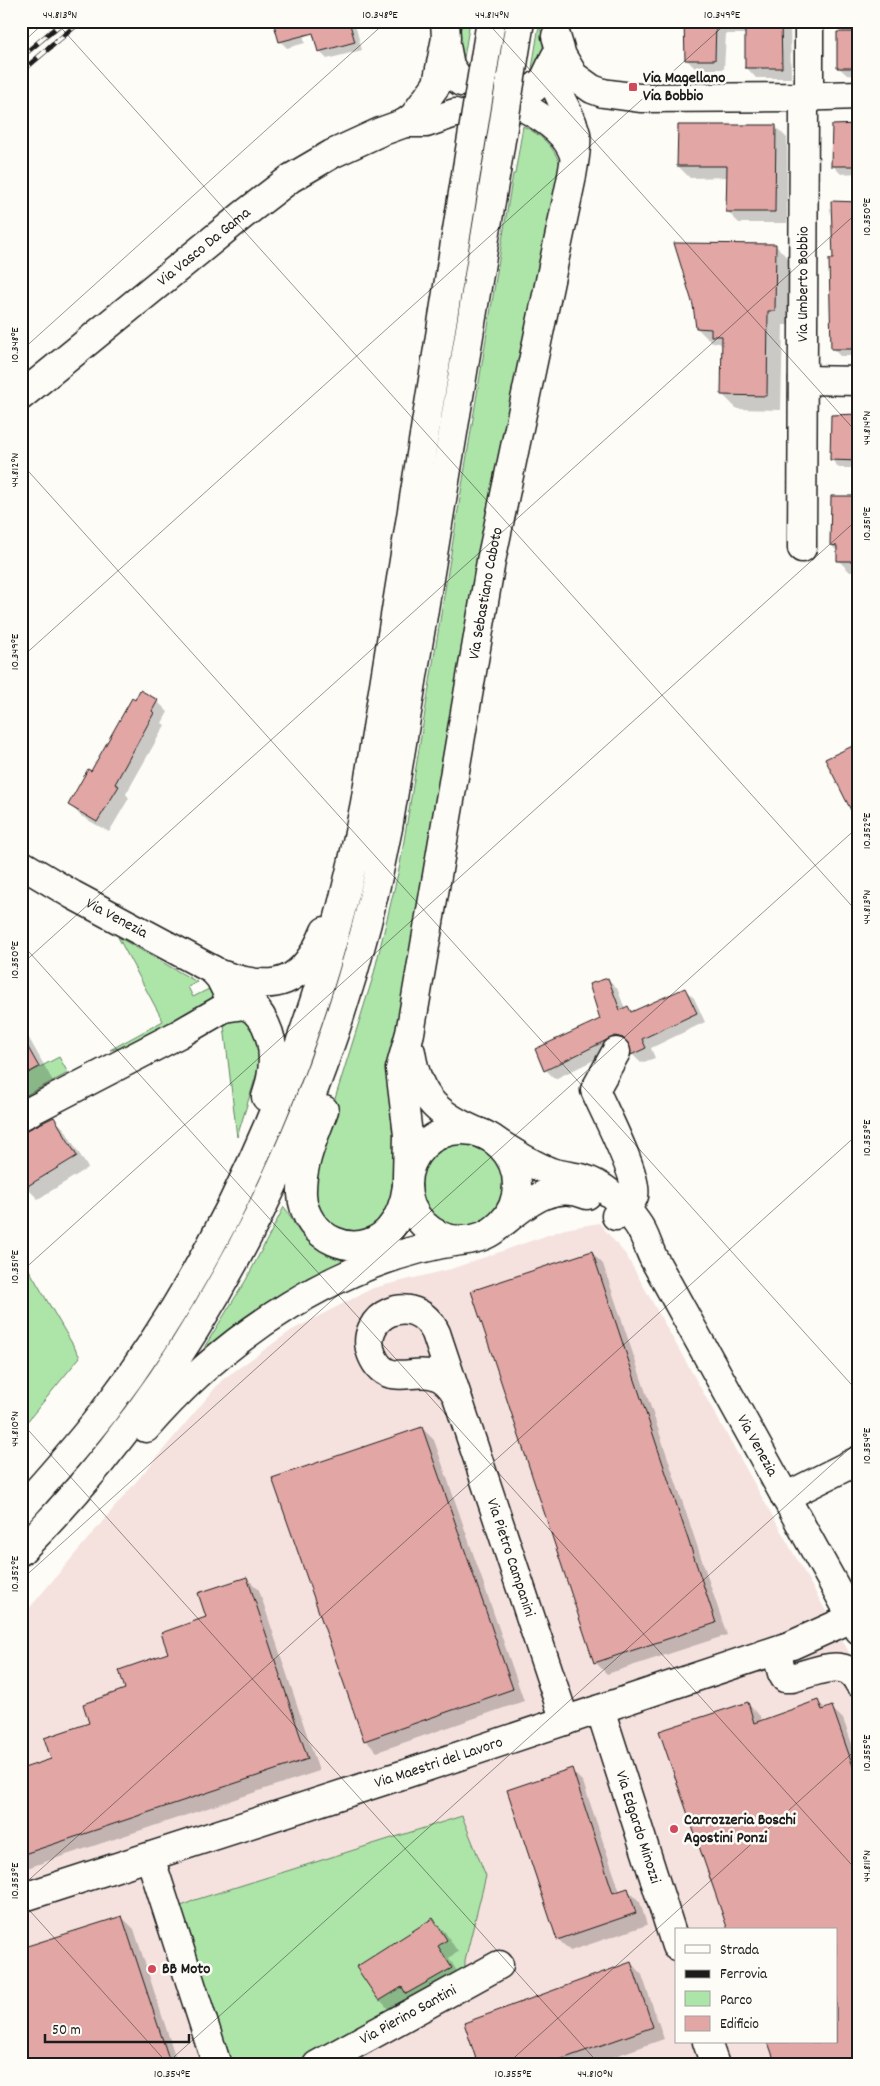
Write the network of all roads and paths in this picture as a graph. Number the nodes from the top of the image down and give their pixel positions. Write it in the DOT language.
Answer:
graph roads {
  1 [pos="491,21"];
  2 [pos="520,21"];
  3 [pos="809,21"];
  4 [pos="447,27"];
  5 [pos="554,39"];
  6 [pos="461,82"];
  7 [pos="859,95"];
  8 [pos="807,96"];
  9 [pos="455,113"];
  10 [pos="405,124"];
  11 [pos="574,156"];
  12 [pos="803,380"];
  13 [pos="859,381"];
  14 [pos="21,396"];
  15 [pos="802,548"];
  16 [pos="372,761"];
  17 [pos="21,864"];
  18 [pos="374,896"];
  19 [pos="213,970"];
  20 [pos="219,1010"];
  21 [pos="261,1018"];
  22 [pos="410,1033"];
  23 [pos="616,1052"];
  24 [pos="21,1116"];
  25 [pos="487,1136"];
  26 [pos="407,1181"];
  27 [pos="620,1212"];
  28 [pos="500,1225"];
  29 [pos="467,1240"];
  30 [pos="182,1294"];
  31 [pos="457,1396"];
  32 [pos="859,1460"];
  33 [pos="785,1497"];
  34 [pos="21,1509"];
  35 [pos="23,1550"];
  36 [pos="856,1624"];
  37 [pos="776,1650"];
  38 [pos="859,1683"];
  39 [pos="600,1709"];
  40 [pos="565,1721"];
  41 [pos="150,1857"];
  42 [pos="21,1898"];
  43 [pos="675,1943"];
  44 [pos="498,1965"];
  45 [pos="708,2044"];
  46 [pos="216,2065"];
  47 [pos="317,2065"];
  48 [pos="714,2065"];
  1 -- 16 [label="main road, bridge"];
  2 -- 18 [label="main road, bridge"];
  3 -- 8 [label="main road, Via Umberto Bobbio"];
  4 -- 6 [label="main road"];
  4 -- 10 [label="main road"];
  5 -- 8 [label="main road"];
  5 -- 11 [label="main road, Via Sebastiano Caboto"];
  5 -- 11 [label="main road"];
  7 -- 8 [label="main road"];
  8 -- 12 [label="main road, Via Umberto Bobbio"];
  9 -- 10 [label="main road, Via Vasco Da Gama"];
  10 -- 14 [label="main road, Via Vasco Da Gama"];
  11 -- 22 [label="main road, Via Sebastiano Caboto"];
  12 -- 13 [label="main road"];
  12 -- 15 [label="main road, Via Umberto Bobbio"];
  16 -- 19 [label="main road"];
  16 -- 30 [label="main road"];
  17 -- 19 [label="main road, Via Venezia"];
  18 -- 26 [label="main road"];
  18 -- 35 [label="main road"];
  19 -- 20 [label="main road"];
  19 -- 21 [label="main road"];
  20 -- 21 [label="main road"];
  20 -- 24 [label="main road"];
  21 -- 30 [label="main road"];
  22 -- 25 [label="main road, Via Sebastiano Caboto"];
  22 -- 26 [label="main road, Via Sebastiano Caboto"];
  23 -- 27 [label="main road"];
  25 -- 26 [label="main road, Via Venezia"];
  25 -- 27 [label="main road, Via Venezia"];
  25 -- 28 [label="main road, Via Venezia"];
  26 -- 29 [label="main road, Via Venezia"];
  27 -- 28 [label="main road, Via Venezia"];
  27 -- 33 [label="main road, Via Venezia"];
  28 -- 29 [label="main road, Via Venezia"];
  29 -- 35 [label="main road"];
  30 -- 34 [label="main road"];
  31 -- 40 [label="main road, Via Pietro Campanini"];
  32 -- 33 [label="main road"];
  33 -- 36 [label="main road, Via Venezia"];
  36 -- 37 [label="main road, Via Maestri del Lavoro"];
  37 -- 38 [label="main road"];
  37 -- 39 [label="main road, Via Maestri del Lavoro"];
  39 -- 40 [label="main road, Via Maestri del Lavoro"];
  39 -- 43 [label="main road, Via Edgardo Minozzi"];
  40 -- 41 [label="main road, Via Maestri del Lavoro"];
  41 -- 42 [label="main road, Via Maestri del Lavoro"];
  41 -- 46 [label="main road"];
  44 -- 47 [label="main road, Via Pierino Santini"];
  45 -- 48 [label="main road"];
}
